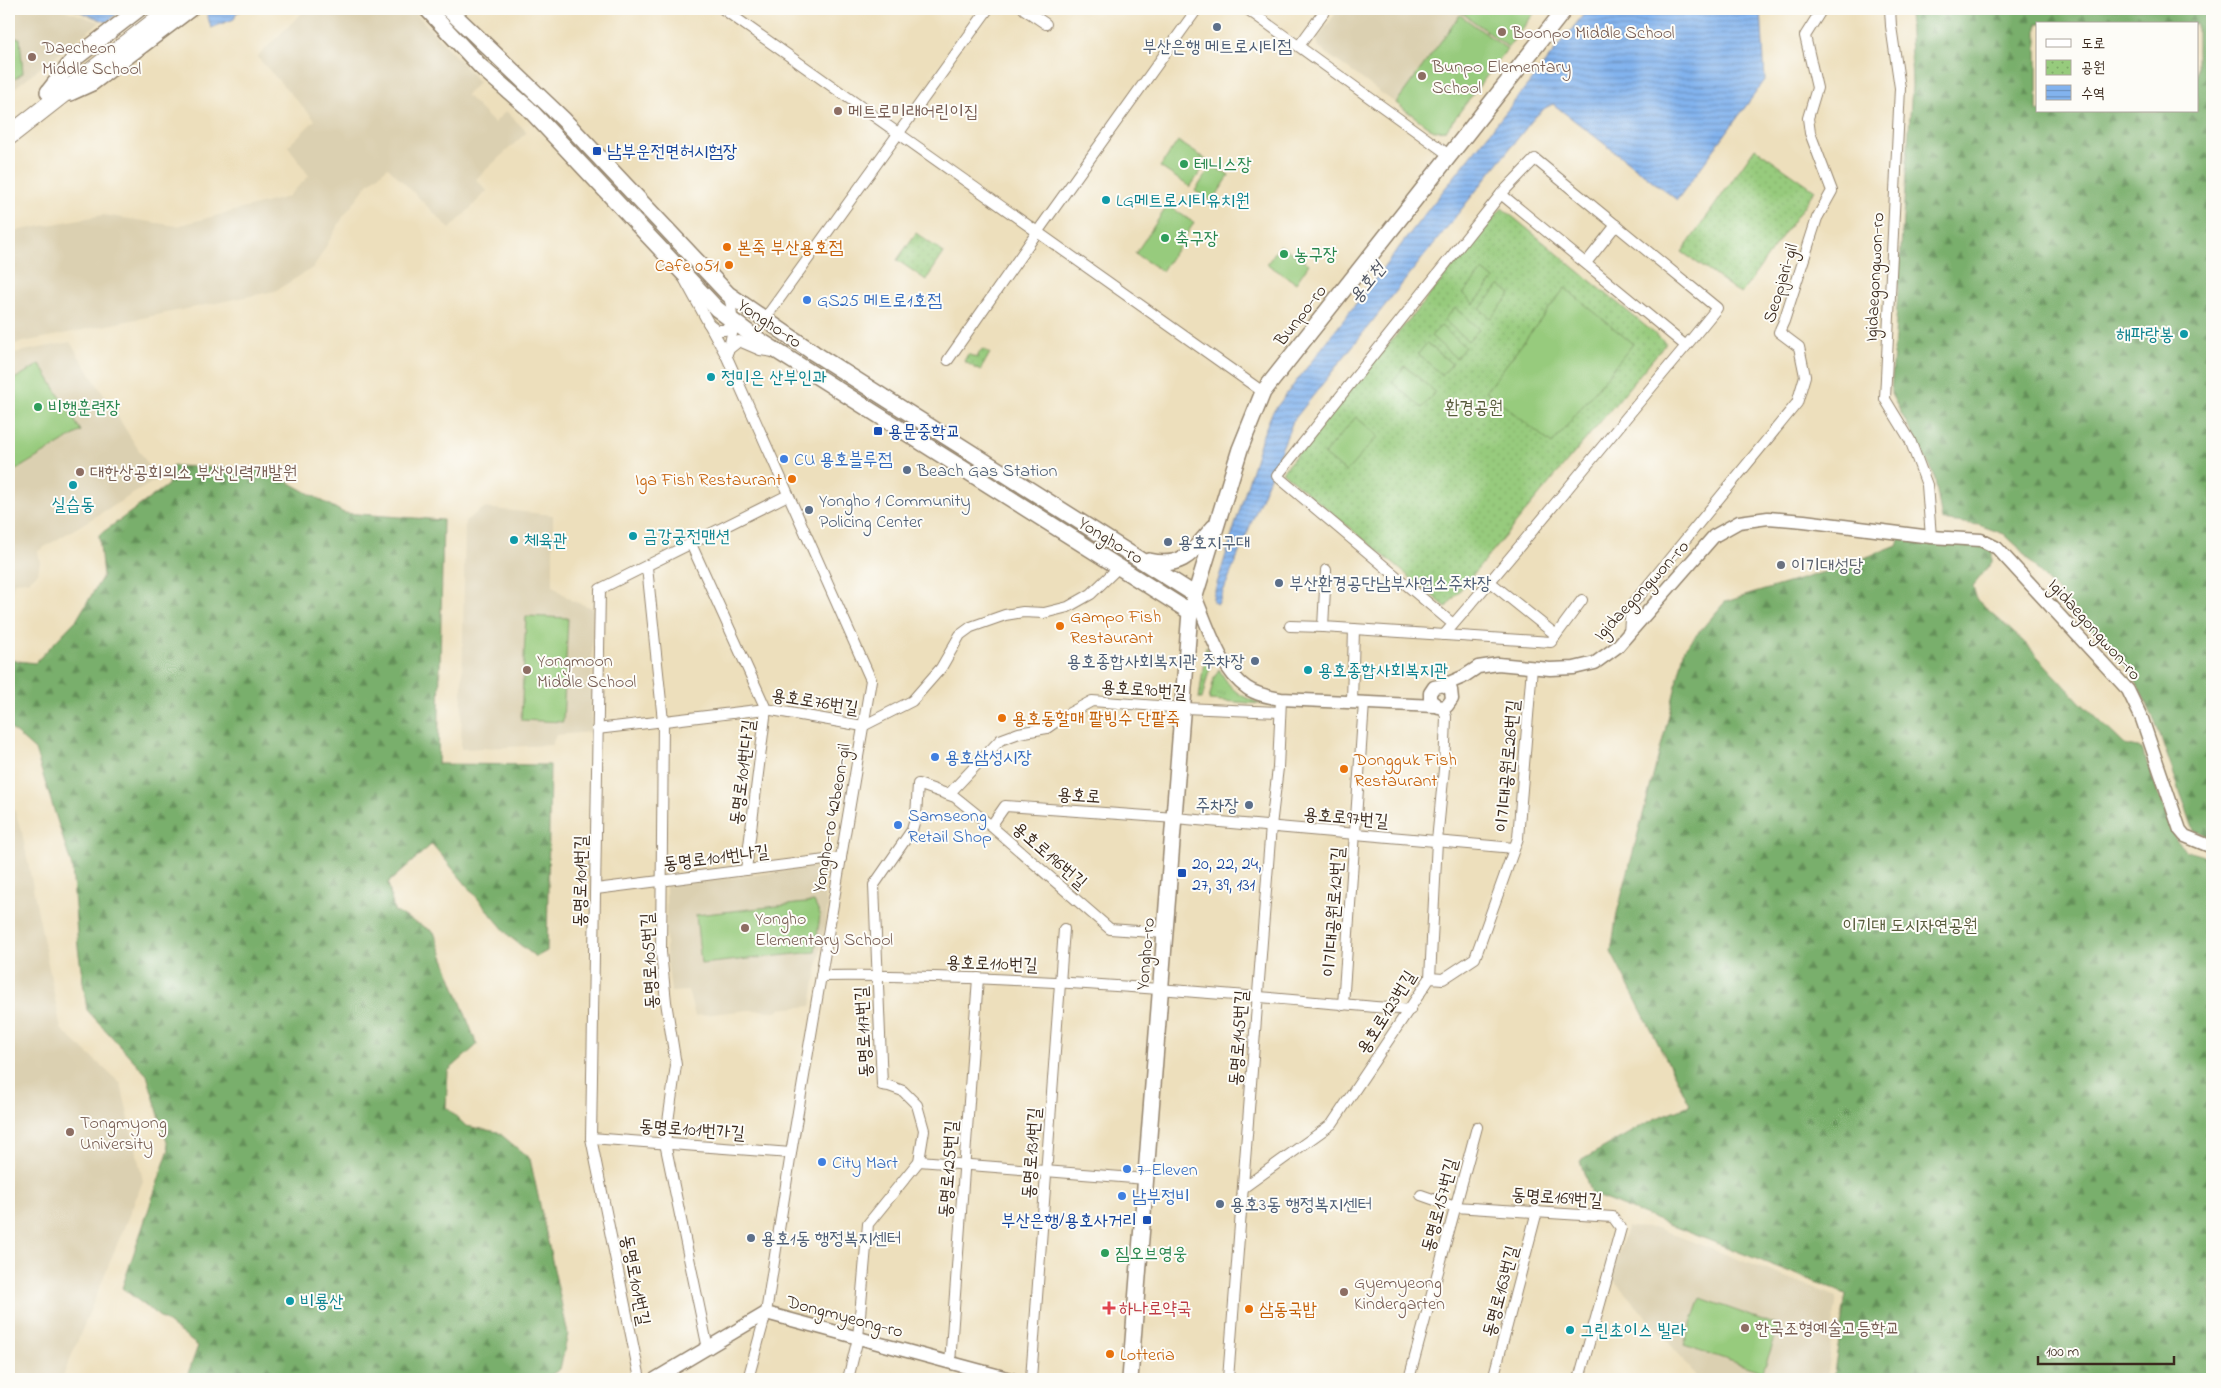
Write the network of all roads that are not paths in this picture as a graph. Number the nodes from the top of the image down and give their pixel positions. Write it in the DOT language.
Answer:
graph roads {
  1 [pos="139,9"];
  2 [pos="155,9"];
  3 [pos="171,9"];
  4 [pos="190,9"];
  5 [pos="426,9"];
  6 [pos="448,9"];
  7 [pos="723,9"];
  8 [pos="988,9"];
  9 [pos="1024,9"];
  10 [pos="1197,9"];
  11 [pos="1247,9"];
  12 [pos="1326,9"];
  13 [pos="1565,9"];
  14 [pos="1822,9"];
  15 [pos="1890,9"];
  16 [pos="1046,24"];
  17 [pos="120,42"];
  18 [pos="1299,46"];
  19 [pos="51,96"];
  20 [pos="528,108"];
  21 [pos="564,119"];
  22 [pos="9,123"];
  23 [pos="899,133"];
  24 [pos="9,136"];
  25 [pos="1449,155"];
  26 [pos="576,160"];
  27 [pos="609,167"];
  28 [pos="1501,194"];
  29 [pos="1616,225"];
  30 [pos="1038,231"];
  31 [pos="1586,263"];
  32 [pos="681,271"];
  33 [pos="728,294"];
  34 [pos="732,320"];
  35 [pos="764,320"];
  36 [pos="708,323"];
  37 [pos="1686,346"];
  38 [pos="727,352"];
  39 [pos="778,352"];
  40 [pos="948,360"];
  41 [pos="1263,392"];
  42 [pos="788,495"];
  43 [pos="1216,524"];
  44 [pos="1931,537"];
  45 [pos="691,544"];
  46 [pos="1084,545"];
  47 [pos="1130,551"];
  48 [pos="1144,560"];
  49 [pos="647,567"];
  50 [pos="1119,567"];
  51 [pos="1326,570"];
  52 [pos="1490,582"];
  53 [pos="1194,594"];
  54 [pos="1582,600"];
  55 [pos="1190,612"];
  56 [pos="1453,624"];
  57 [pos="1290,626"];
  58 [pos="1323,628"];
  59 [pos="1354,629"];
  60 [pos="1629,633"];
  61 [pos="1444,635"];
  62 [pos="1556,635"];
  63 [pos="1213,637"];
  64 [pos="1532,667"];
  65 [pos="1448,690"];
  66 [pos="1430,693"];
  67 [pos="1281,699"];
  68 [pos="1358,703"];
  69 [pos="1398,704"];
  70 [pos="1439,707"];
  71 [pos="766,708"];
  72 [pos="1184,708"];
  73 [pos="1280,712"];
  74 [pos="662,721"];
  75 [pos="863,726"];
  76 [pos="598,729"];
  77 [pos="918,784"];
  78 [pos="949,794"];
  79 [pos="1175,818"];
  80 [pos="992,826"];
  81 [pos="1271,826"];
  82 [pos="1354,834"];
  83 [pos="1437,841"];
  84 [pos="2212,847"];
  85 [pos="1514,848"];
  86 [pos="841,858"];
  87 [pos="746,870"];
  88 [pos="662,881"];
  89 [pos="596,889"];
  90 [pos="1064,929"];
  91 [pos="1166,934"];
  92 [pos="821,976"];
  93 [pos="876,976"];
  94 [pos="978,978"];
  95 [pos="1430,978"];
  96 [pos="1060,982"];
  97 [pos="1161,989"];
  98 [pos="1258,997"];
  99 [pos="1343,1004"];
  100 [pos="1410,1010"];
  101 [pos="1477,1127"];
  102 [pos="591,1138"];
  103 [pos="665,1144"];
  104 [pos="791,1153"];
  105 [pos="919,1162"];
  106 [pos="964,1166"];
  107 [pos="1046,1172"];
  108 [pos="1146,1179"];
  109 [pos="1243,1188"];
  110 [pos="1421,1195"];
  111 [pos="1455,1207"];
  112 [pos="1537,1211"];
  113 [pos="766,1313"];
  114 [pos="858,1338"];
  115 [pos="708,1349"];
  116 [pos="950,1363"];
  117 [pos="640,1379"];
  118 [pos="655,1379"];
  119 [pos="748,1379"];
  120 [pos="848,1379"];
  121 [pos="1011,1379"];
  122 [pos="1031,1379"];
  123 [pos="1130,1379"];
  124 [pos="1228,1379"];
  125 [pos="1408,1379"];
  126 [pos="1493,1379"];
  127 [pos="1579,1379"];
  1 -- 19 [label="main road"];
  2 -- 17 [label="highway"];
  3 -- 17 [label="highway"];
  4 -- 19 [label="main road"];
  5 -- 20 [label="main road, Yongho-ro"];
  6 -- 21 [label="main road, Yongho-ro"];
  7 -- 23 [label="street"];
  8 -- 23 [label="street"];
  9 -- 16 [label="street"];
  10 -- 30 [label="street"];
  11 -- 18 [label="street"];
  12 -- 18 [label="street"];
  13 -- 25 [label="main road, Bunpo-ro"];
  14 -- 60 [label="street, Seopjari-gil"];
  15 -- 44 [label="street, Igidaegongwon-ro"];
  17 -- 19 [label="highway"];
  18 -- 25 [label="street"];
  19 -- 22 [label="highway"];
  19 -- 24 [label="highway"];
  20 -- 21 [label="main road"];
  20 -- 26 [label="main road, Yongho-ro"];
  21 -- 27 [label="main road, Yongho-ro"];
  23 -- 30 [label="street"];
  23 -- 35 [label="street"];
  25 -- 41 [label="main road, Bunpo-ro"];
  26 -- 27 [label="main road"];
  26 -- 32 [label="main road, Yongho-ro"];
  27 -- 33 [label="main road, Yongho-ro"];
  28 -- 29 [label="street"];
  28 -- 31 [label="street"];
  28 -- 56 [label="street"];
  29 -- 31 [label="street"];
  29 -- 37 [label="street"];
  30 -- 40 [label="street"];
  30 -- 41 [label="street"];
  31 -- 37 [label="street"];
  32 -- 34 [label="main road, Yongho-ro"];
  32 -- 36 [label="street, Yongho-ro 42beon-gil"];
  33 -- 34 [label="street"];
  33 -- 35 [label="main road, Yongho-ro"];
  34 -- 36 [label="street"];
  34 -- 38 [label="street"];
  34 -- 39 [label="main road, Yongho-ro"];
  35 -- 47 [label="main road, Yongho-ro"];
  36 -- 38 [label="street, Yongho-ro 42beon-gil"];
  37 -- 52 [label="street"];
  38 -- 39 [label="street"];
  38 -- 42 [label="street, Yongho-ro 42beon-gil"];
  39 -- 46 [label="main road, Yongho-ro"];
  41 -- 43 [label="main road, Bunpo-ro"];
  42 -- 45 [label="street, 동명로101번길"];
  42 -- 75 [label="street, Yongho-ro 42beon-gil"];
  43 -- 48 [label="main road"];
  43 -- 53 [label="main road, Bunpo-ro"];
  44 -- 60 [label="street, Igidaegongwon-ro"];
  44 -- 84 [label="street, Igidaegongwon-ro"];
  45 -- 49 [label="street, 동명로101번길"];
  45 -- 71 [label="street, 동명로101번다길"];
  46 -- 47 [label="main road"];
  46 -- 50 [label="main road, Yongho-ro"];
  47 -- 48 [label="main road, Yongho-ro"];
  48 -- 53 [label="main road, Yongho-ro"];
  49 -- 74 [label="street, 동명로105번길"];
  49 -- 76 [label="street, 동명로101번길"];
  50 -- 55 [label="main road, Yongho-ro"];
  50 -- 75 [label="street, 용호로76번길"];
  51 -- 58 [label="street"];
  52 -- 56 [label="street"];
  52 -- 62 [label="street"];
  53 -- 55 [label="main road, Bunpo-ro"];
  53 -- 63 [label="street, Igidaegongwon-ro"];
  54 -- 62 [label="street"];
  55 -- 63 [label="street, Igidaegongwon-ro"];
  55 -- 72 [label="main road, Yongho-ro"];
  56 -- 61 [label="street"];
  57 -- 58 [label="street"];
  58 -- 59 [label="street"];
  59 -- 61 [label="street"];
  59 -- 68 [label="street, 이기대공원로12번길"];
  60 -- 64 [label="street, Igidaegongwon-ro"];
  61 -- 62 [label="street"];
  63 -- 67 [label="street, Igidaegongwon-ro"];
  64 -- 65 [label="street, Igidaegongwon-ro"];
  64 -- 85 [label="street, 이기대공원로26번길"];
  65 -- 66 [label="street, Igidaegongwon-ro"];
  65 -- 70 [label="street, Igidaegongwon-ro"];
  66 -- 69 [label="street, Igidaegongwon-ro"];
  66 -- 70 [label="street"];
  67 -- 68 [label="street, Igidaegongwon-ro"];
  67 -- 73 [label="street, 동명로145번길"];
  68 -- 69 [label="street, Igidaegongwon-ro"];
  68 -- 82 [label="street, 이기대공원로12번길"];
  69 -- 70 [label="street, Igidaegongwon-ro"];
  70 -- 83 [label="street, 용호로123번길"];
  71 -- 74 [label="street, 용호로76번길"];
  71 -- 75 [label="street, 용호로76번길"];
  71 -- 87 [label="street, 동명로101번다길"];
  72 -- 73 [label="street, 용호로90번길"];
  72 -- 78 [label="street, 용호로90번길"];
  72 -- 79 [label="main road, Yongho-ro"];
  73 -- 81 [label="street, 동명로145번길"];
  74 -- 76 [label="street, 용호로76번길"];
  74 -- 88 [label="street, 동명로105번길"];
  75 -- 86 [label="street, Yongho-ro 42beon-gil"];
  76 -- 89 [label="street, 동명로101번길"];
  77 -- 78 [label="street, 용호로196번길"];
  77 -- 93 [label="street, 동명로117번길"];
  78 -- 80 [label="street, 용호로196번길"];
  79 -- 80 [label="street, 용호로"];
  79 -- 81 [label="street, 용호로97번길"];
  79 -- 91 [label="main road, Yongho-ro"];
  80 -- 91 [label="street, 용호로196번길"];
  81 -- 82 [label="street, 용호로97번길"];
  81 -- 98 [label="street, 동명로145번길"];
  82 -- 83 [label="street, 용호로97번길"];
  82 -- 99 [label="street, 이기대공원로12번길"];
  83 -- 85 [label="street, 용호로97번길"];
  83 -- 95 [label="street, 용호로123번길"];
  85 -- 95 [label="street, 이기대공원로26번길"];
  86 -- 87 [label="street, 동명로101번나길"];
  86 -- 92 [label="street, Yongho-ro 42beon-gil"];
  87 -- 88 [label="street, 동명로101번나길"];
  88 -- 89 [label="street, 동명로101번나길"];
  88 -- 103 [label="street, 동명로105번길"];
  89 -- 102 [label="street, 동명로101번길"];
  90 -- 96 [label="street, 동명로131번길"];
  91 -- 97 [label="main road, Yongho-ro"];
  92 -- 93 [label="street, 용호로110번길"];
  92 -- 104 [label="street, Yongho-ro 42beon-gil"];
  93 -- 94 [label="street, 용호로110번길"];
  93 -- 105 [label="street, 동명로117번길"];
  94 -- 96 [label="street, 용호로110번길"];
  94 -- 106 [label="street, 동명로125번길"];
  95 -- 100 [label="street, 용호로123번길"];
  96 -- 97 [label="street, 용호로110번길"];
  96 -- 107 [label="street, 동명로131번길"];
  97 -- 98 [label="street, 용호로110번길"];
  97 -- 108 [label="main road, Yongho-ro"];
  98 -- 99 [label="street, 용호로110번길"];
  98 -- 109 [label="street, 동명로145번길"];
  99 -- 100 [label="street, 용호로110번길"];
  100 -- 109 [label="street, 용호로123번길"];
  101 -- 111 [label="street, 동명로157번길"];
  102 -- 103 [label="street, 동명로101번가길"];
  102 -- 117 [label="street, 동명로101번길"];
  103 -- 104 [label="street, 동명로101번가길"];
  103 -- 115 [label="street, 동명로105번길"];
  104 -- 113 [label="street, Yongho-ro 42beon-gil"];
  105 -- 106 [label="street"];
  105 -- 114 [label="street"];
  106 -- 107 [label="street"];
  106 -- 116 [label="street, 동명로125번길"];
  107 -- 108 [label="street"];
  107 -- 122 [label="street, 동명로131번길"];
  108 -- 123 [label="main road, Yongho-ro"];
  109 -- 124 [label="street, 동명로145번길"];
  110 -- 111 [label="street, 동명로169번길"];
  111 -- 112 [label="street, 동명로169번길"];
  111 -- 125 [label="street, 동명로157번길"];
  112 -- 126 [label="street, 동명로163번길"];
  112 -- 127 [label="street, 동명로169번길"];
  113 -- 114 [label="street, Dongmyeong-ro"];
  113 -- 115 [label="street, Dongmyeong-ro"];
  113 -- 119 [label="street, Yongho-ro 42beon-gil"];
  114 -- 116 [label="street, Dongmyeong-ro"];
  114 -- 120 [label="street"];
  115 -- 118 [label="street, Dongmyeong-ro"];
  116 -- 121 [label="street, Dongmyeong-ro"];
}
